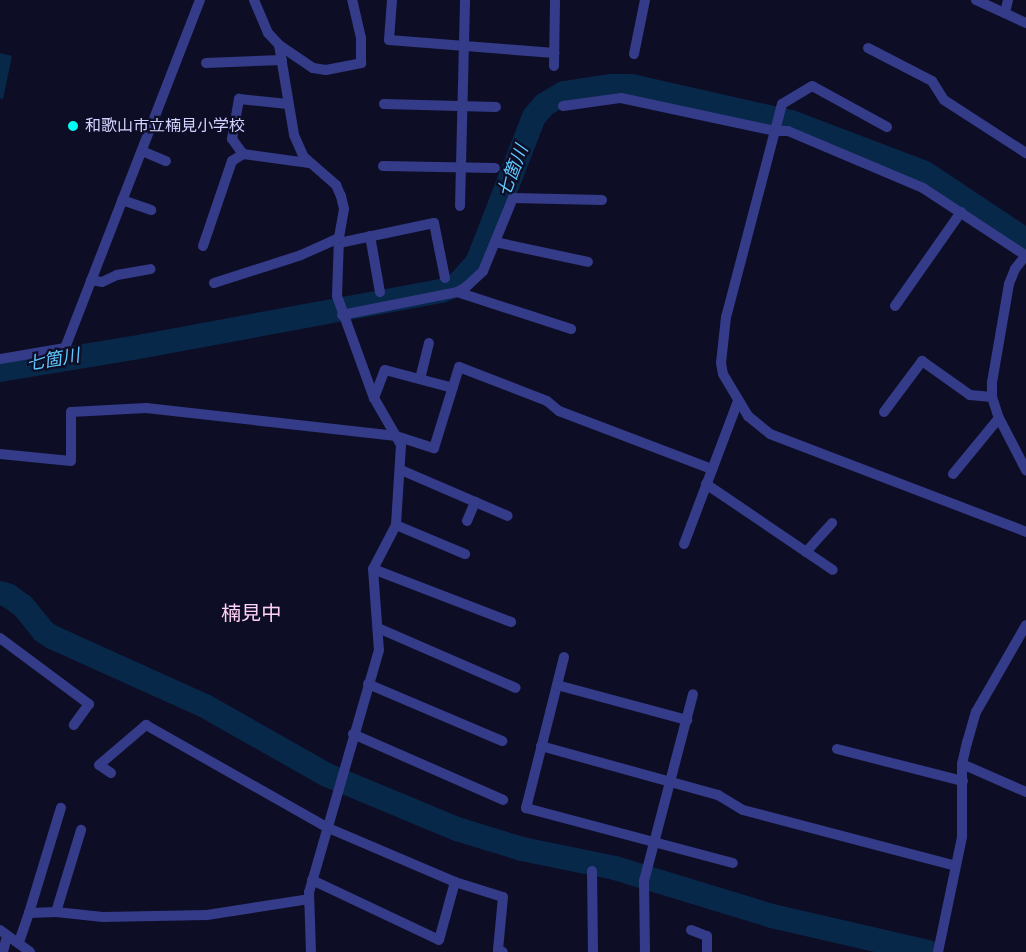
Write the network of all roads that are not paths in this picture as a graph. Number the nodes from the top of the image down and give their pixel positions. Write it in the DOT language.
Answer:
graph roads {
  1 [pos="200,0"];
  2 [pos="254,0"];
  3 [pos="352,0"];
  4 [pos="392,0"];
  5 [pos="465,0"];
  6 [pos="555,0"];
  7 [pos="645,0"];
  8 [pos="976,0"];
  9 [pos="1008,0"];
  10 [pos="1005,13"];
  11 [pos="1026,23"];
  12 [pos="279,45"];
  13 [pos="464,47"];
  14 [pos="868,48"];
  15 [pos="554,53"];
  16 [pos="634,54"];
  17 [pos="282,60"];
  18 [pos="206,63"];
  19 [pos="554,66"];
  20 [pos="288,104"];
  21 [pos="384,104"];
  22 [pos="463,106"];
  23 [pos="563,106"];
  24 [pos="496,107"];
  25 [pos="777,122"];
  26 [pos="887,127"];
  27 [pos="142,151"];
  28 [pos="1026,153"];
  29 [pos="243,154"];
  30 [pos="166,161"];
  31 [pos="309,163"];
  32 [pos="383,166"];
  33 [pos="461,167"];
  34 [pos="495,168"];
  35 [pos="122,200"];
  36 [pos="602,200"];
  37 [pos="460,206"];
  38 [pos="151,210"];
  39 [pos="962,212"];
  40 [pos="370,236"];
  41 [pos="339,240"];
  42 [pos="495,242"];
  43 [pos="203,246"];
  44 [pos="1026,255"];
  45 [pos="588,262"];
  46 [pos="150,269"];
  47 [pos="445,278"];
  48 [pos="91,280"];
  49 [pos="214,283"];
  50 [pos="380,292"];
  51 [pos="457,292"];
  52 [pos="895,306"];
  53 [pos="340,310"];
  54 [pos="571,329"];
  55 [pos="429,344"];
  56 [pos="0,358"];
  57 [pos="420,379"];
  58 [pos="453,388"];
  59 [pos="992,396"];
  60 [pos="374,398"];
  61 [pos="738,401"];
  62 [pos="884,412"];
  63 [pos="999,418"];
  64 [pos="396,436"];
  65 [pos="0,454"];
  66 [pos="712,469"];
  67 [pos="401,470"];
  68 [pos="1026,470"];
  69 [pos="953,474"];
  70 [pos="706,484"];
  71 [pos="475,502"];
  72 [pos="508,516"];
  73 [pos="467,521"];
  74 [pos="832,523"];
  75 [pos="396,525"];
  76 [pos="1026,532"];
  77 [pos="684,544"];
  78 [pos="806,552"];
  79 [pos="465,554"];
  80 [pos="373,569"];
  81 [pos="833,570"];
  82 [pos="511,622"];
  83 [pos="378,628"];
  84 [pos="1025,631"];
  85 [pos="0,638"];
  86 [pos="564,657"];
  87 [pos="369,684"];
  88 [pos="557,685"];
  89 [pos="516,688"];
  90 [pos="693,694"];
  91 [pos="687,720"];
  92 [pos="74,725"];
  93 [pos="353,734"];
  94 [pos="502,741"];
  95 [pos="541,746"];
  96 [pos="837,749"];
  97 [pos="962,764"];
  98 [pos="111,773"];
  99 [pos="963,781"];
  100 [pos="670,782"];
  101 [pos="1026,792"];
  102 [pos="503,800"];
  103 [pos="60,808"];
  104 [pos="327,827"];
  105 [pos="81,830"];
  106 [pos="654,842"];
  107 [pos="733,863"];
  108 [pos="956,866"];
  109 [pos="592,871"];
  110 [pos="312,880"];
  111 [pos="454,882"];
  112 [pos="309,899"];
  113 [pos="56,912"];
  114 [pos="29,913"];
  115 [pos="691,930"];
  116 [pos="4,933"];
  117 [pos="19,942"];
  118 [pos="938,951"];
  119 [pos="3,952"];
  120 [pos="30,952"];
  121 [pos="311,952"];
  122 [pos="503,952"];
  123 [pos="593,952"];
  124 [pos="645,952"];
  125 [pos="707,952"];
  1 -- 27 [label="street"];
  2 -- 12 [label="street"];
  3 -- 12 [label="street"];
  4 -- 13 [label="street"];
  5 -- 13 [label="street"];
  6 -- 15 [label="street"];
  7 -- 16 [label="street"];
  8 -- 10 [label="street"];
  9 -- 10 [label="street"];
  10 -- 11 [label="street"];
  12 -- 17 [label="street"];
  13 -- 15 [label="street"];
  13 -- 22 [label="street"];
  14 -- 28 [label="street"];
  15 -- 19 [label="street"];
  17 -- 18 [label="street"];
  17 -- 20 [label="street"];
  20 -- 29 [label="street"];
  20 -- 31 [label="street"];
  21 -- 22 [label="street"];
  22 -- 24 [label="street"];
  22 -- 33 [label="street"];
  23 -- 25 [label="street"];
  25 -- 26 [label="street"];
  25 -- 39 [label="street"];
  25 -- 61 [label="street"];
  27 -- 30 [label="street"];
  27 -- 35 [label="street"];
  29 -- 31 [label="street"];
  29 -- 43 [label="street"];
  31 -- 41 [label="street"];
  32 -- 33 [label="street"];
  33 -- 34 [label="street"];
  33 -- 37 [label="street"];
  35 -- 38 [label="street"];
  35 -- 48 [label="street"];
  36 -- 42 [label="street"];
  39 -- 44 [label="street"];
  39 -- 52 [label="street"];
  40 -- 41 [label="street"];
  40 -- 47 [label="street"];
  40 -- 50 [label="street"];
  41 -- 49 [label="street"];
  41 -- 53 [label="street"];
  42 -- 45 [label="street"];
  42 -- 51 [label="street"];
  44 -- 59 [label="street"];
  46 -- 48 [label="street"];
  48 -- 56 [label="street"];
  51 -- 53 [label="street"];
  51 -- 54 [label="street"];
  53 -- 60 [label="street"];
  55 -- 57 [label="street"];
  57 -- 58 [label="street"];
  57 -- 60 [label="street"];
  58 -- 64 [label="street"];
  58 -- 66 [label="street"];
  59 -- 62 [label="street"];
  59 -- 63 [label="street"];
  60 -- 64 [label="street"];
  61 -- 66 [label="street"];
  61 -- 76 [label="street"];
  63 -- 68 [label="street"];
  63 -- 69 [label="street"];
  64 -- 65 [label="street"];
  64 -- 67 [label="street"];
  66 -- 70 [label="street"];
  67 -- 71 [label="street"];
  67 -- 75 [label="street"];
  70 -- 77 [label="street"];
  70 -- 78 [label="street"];
  71 -- 72 [label="street"];
  71 -- 73 [label="street"];
  74 -- 78 [label="street"];
  75 -- 79 [label="street"];
  75 -- 80 [label="street"];
  78 -- 81 [label="street"];
  80 -- 82 [label="street"];
  80 -- 83 [label="street"];
  83 -- 87 [label="street"];
  83 -- 89 [label="street"];
  84 -- 97 [label="street"];
  85 -- 92 [label="street"];
  86 -- 88 [label="street"];
  87 -- 93 [label="street"];
  87 -- 94 [label="street"];
  88 -- 91 [label="street"];
  88 -- 95 [label="street"];
  90 -- 91 [label="street"];
  91 -- 100 [label="street"];
  93 -- 102 [label="street"];
  93 -- 104 [label="street"];
  95 -- 100 [label="street"];
  95 -- 106 [label="street"];
  96 -- 99 [label="street"];
  97 -- 99 [label="street"];
  97 -- 101 [label="street"];
  98 -- 104 [label="street"];
  99 -- 108 [label="street"];
  100 -- 106 [label="street"];
  100 -- 108 [label="street"];
  103 -- 114 [label="street"];
  104 -- 110 [label="street"];
  104 -- 111 [label="street"];
  105 -- 113 [label="street"];
  106 -- 107 [label="street"];
  106 -- 124 [label="street"];
  108 -- 118 [label="street"];
  109 -- 123 [label="street"];
  110 -- 111 [label="street"];
  110 -- 112 [label="street"];
  111 -- 122 [label="street"];
  112 -- 113 [label="street"];
  112 -- 121 [label="street"];
  113 -- 114 [label="street"];
  114 -- 117 [label="street"];
  115 -- 125 [label="street"];
  116 -- 117 [label="street"];
  116 -- 119 [label="street"];
  117 -- 120 [label="street"];
}
